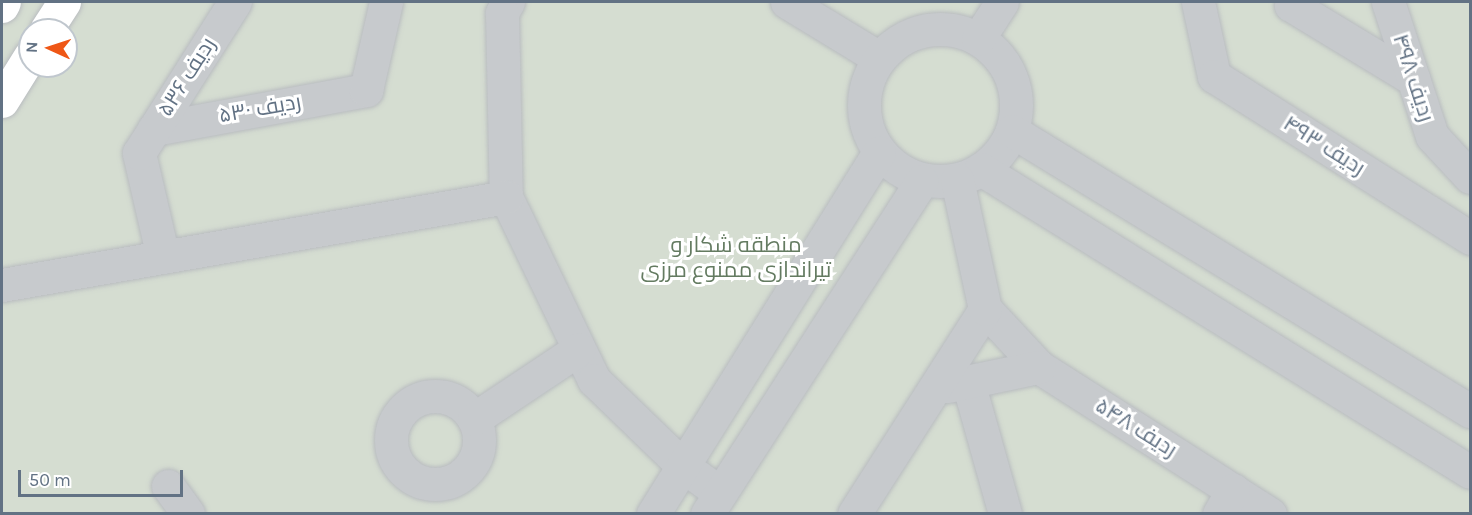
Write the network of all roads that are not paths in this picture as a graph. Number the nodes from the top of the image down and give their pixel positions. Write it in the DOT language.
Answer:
graph roads {
  1 [pos="4,2"];
  2 [pos="64,2"];
  3 [pos="235,2"];
  4 [pos="386,2"];
  5 [pos="508,2"];
  6 [pos="787,2"];
  7 [pos="1002,2"];
  8 [pos="1388,2"];
  9 [pos="1192,3"];
  10 [pos="1294,3"];
  11 [pos="2,6"];
  12 [pos="54,18"];
  13 [pos="978,39"];
  14 [pos="879,58"];
  15 [pos="18,75"];
  16 [pos="1413,80"];
  17 [pos="2,101"];
  18 [pos="1012,131"];
  19 [pos="147,141"];
  20 [pos="879,153"];
  21 [pos="969,175"];
  22 [pos="1470,177"];
  23 [pos="922,181"];
  24 [pos="1470,186"];
  25 [pos="506,197"];
  26 [pos="1435,215"];
  27 [pos="1470,238"];
  28 [pos="163,257"];
  29 [pos="2,285"];
  30 [pos="985,309"];
  31 [pos="579,349"];
  32 [pos="1039,367"];
  33 [pos="968,382"];
  34 [pos="933,389"];
  35 [pos="1470,411"];
  36 [pos="474,419"];
  37 [pos="683,466"];
  38 [pos="1470,472"];
  39 [pos="168,486"];
  40 [pos="1226,502"];
  41 [pos="714,503"];
  42 [pos="188,513"];
  43 [pos="653,513"];
  44 [pos="854,513"];
  45 [pos="1005,513"];
  46 [pos="1270,513"];
  1 -- 11 [label="main road"];
  2 -- 12 [label="main road"];
  3 -- 19 [label="street, ردیف ۵۳۶"];
  4 -- 19 [label="street, ردیف ۵۳۰"];
  5 -- 25 [label="street"];
  6 -- 14 [label="street"];
  7 -- 13 [label="street"];
  8 -- 16 [label="street, ردیف ۴۹۸"];
  9 -- 26 [label="street, ردیف ۴۹۳"];
  10 -- 16 [label="street"];
  13 -- 14 [label="street"];
  13 -- 18 [label="street"];
  14 -- 20 [label="street"];
  15 -- 17 [label="main road"];
  16 -- 22 [label="street, ردیف ۴۹۸"];
  18 -- 21 [label="street"];
  18 -- 35 [label="street"];
  19 -- 28 [label="street"];
  20 -- 23 [label="street"];
  20 -- 37 [label="street"];
  21 -- 23 [label="street"];
  21 -- 30 [label="street"];
  21 -- 38 [label="street"];
  23 -- 41 [label="street"];
  24 -- 26 [label="street"];
  25 -- 28 [label="street"];
  25 -- 31 [label="street"];
  26 -- 27 [label="street, ردیف ۴۹۳"];
  28 -- 29 [label="street"];
  30 -- 32 [label="street, ردیف ۵۴۸"];
  30 -- 34 [label="street"];
  31 -- 36 [label="street"];
  31 -- 37 [label="street"];
  32 -- 33 [label="street"];
  32 -- 40 [label="street, ردیف ۵۴۸"];
  33 -- 34 [label="street"];
  33 -- 45 [label="street"];
  34 -- 44 [label="street"];
  37 -- 41 [label="street"];
  37 -- 43 [label="street"];
  39 -- 42 [label="street"];
  40 -- 46 [label="street, ردیف ۵۴۸"];
}
